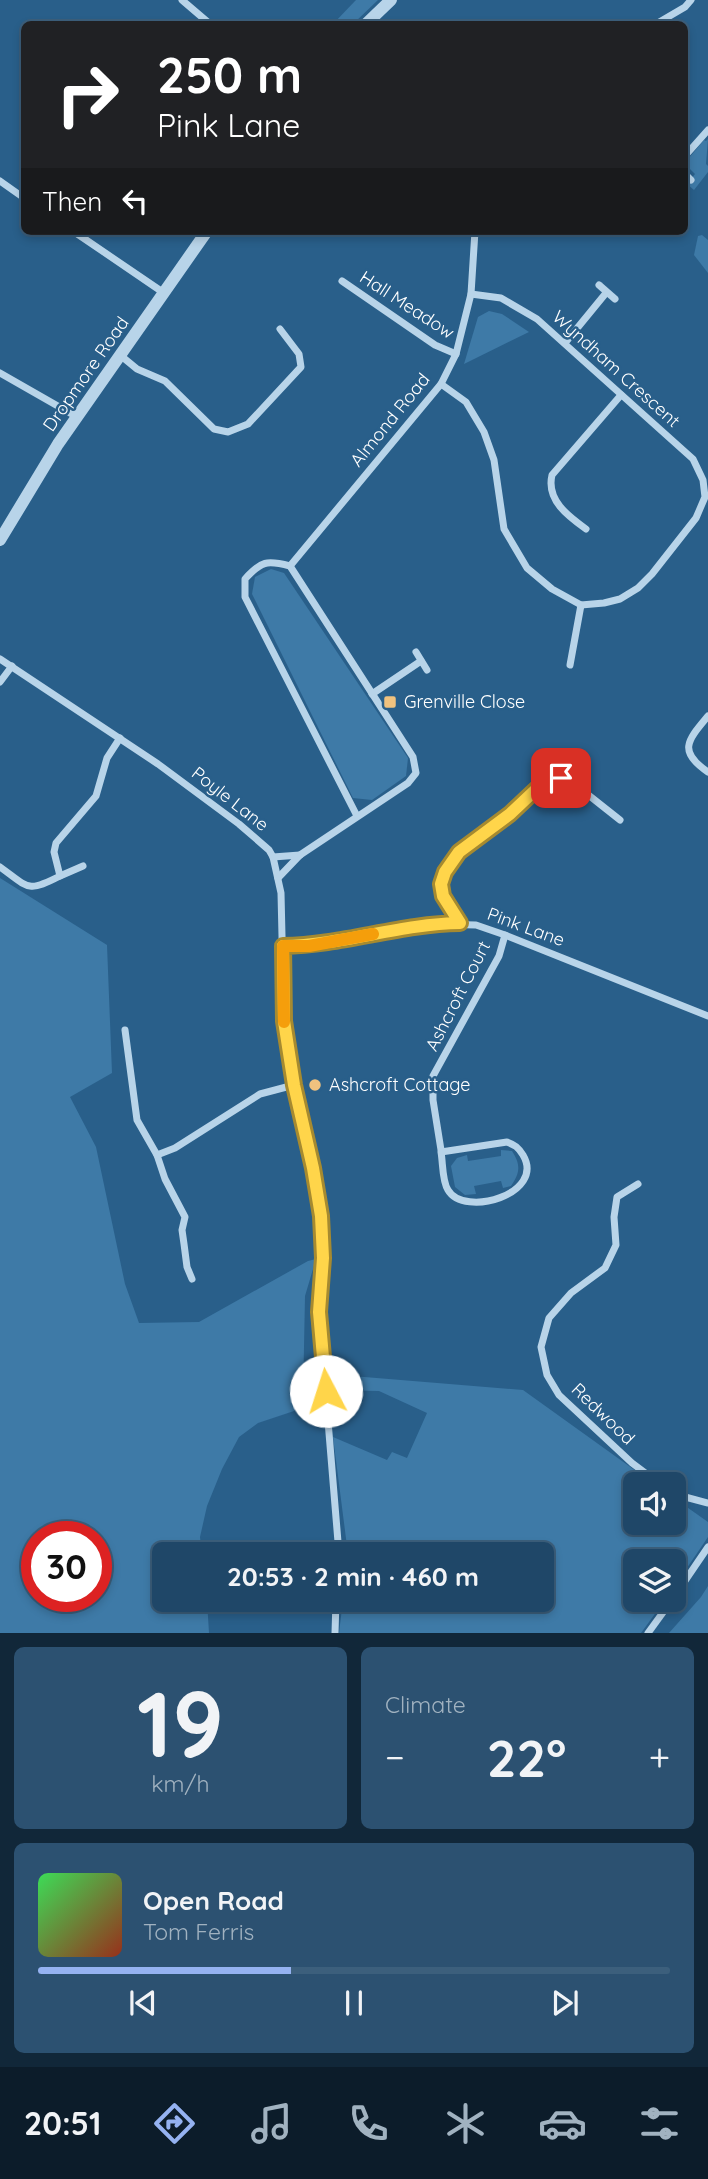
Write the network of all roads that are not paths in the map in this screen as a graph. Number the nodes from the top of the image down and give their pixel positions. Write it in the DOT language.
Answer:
graph roads {
  1 [pos="183,0"];
  2 [pos="391,0"];
  3 [pos="691,0"];
  4 [pos="207,21"];
  5 [pos="369,21"];
  6 [pos="661,21"];
  7 [pos="708,130"];
  8 [pos="688,153"];
  9 [pos="688,177"];
  10 [pos="691,180"];
  11 [pos="0,181"];
  12 [pos="21,196"];
  13 [pos="79,235"];
  14 [pos="204,235"];
  15 [pos="475,235"];
  16 [pos="342,281"];
  17 [pos="599,285"];
  18 [pos="606,293"];
  19 [pos="165,294"];
  20 [pos="471,294"];
  21 [pos="615,299"];
  22 [pos="280,329"];
  23 [pos="565,343"];
  24 [pos="456,354"];
  25 [pos="120,355"];
  26 [pos="0,373"];
  27 [pos="441,384"];
  28 [pos="621,395"];
  29 [pos="77,417"];
  30 [pos="707,498"];
  31 [pos="586,529"];
  32 [pos="0,540"];
  33 [pos="290,566"];
  34 [pos="581,605"];
  35 [pos="416,652"];
  36 [pos="0,659"];
  37 [pos="421,661"];
  38 [pos="570,665"];
  39 [pos="12,666"];
  40 [pos="427,670"];
  41 [pos="0,682"];
  42 [pos="372,694"];
  43 [pos="708,716"];
  44 [pos="120,738"];
  45 [pos="708,772"];
  46 [pos="357,816"];
  47 [pos="620,820"];
  48 [pos="300,855"];
  49 [pos="273,857"];
  50 [pos="83,866"];
  51 [pos="0,867"];
  52 [pos="60,876"];
  53 [pos="278,878"];
  54 [pos="460,923"];
  55 [pos="505,935"];
  56 [pos="283,946"];
  57 [pos="708,1016"];
  58 [pos="125,1030"];
  59 [pos="294,1085"];
  60 [pos="441,1152"];
  61 [pos="157,1155"];
  62 [pos="638,1184"];
  63 [pos="192,1279"];
  64 [pos="643,1472"];
  65 [pos="686,1497"];
  66 [pos="708,1503"];
  67 [pos="338,1542"];
  68 [pos="708,1547"];
  69 [pos="686,1579"];
  70 [pos="336,1612"];
  71 [pos="663,1612"];
  72 [pos="335,1633"];
  73 [pos="648,1633"];
  1 -- 4 [label="street"];
  2 -- 5 [label="street"];
  3 -- 6 [label="street"];
  7 -- 8 [label="street"];
  9 -- 10 [label="street"];
  11 -- 12 [label="street"];
  13 -- 19 [label="street"];
  14 -- 19 [label="street, Dropmore Road"];
  15 -- 20 [label="street, Almond Road"];
  16 -- 24 [label="street, Hall Meadow"];
  17 -- 18 [label="street"];
  18 -- 21 [label="street"];
  18 -- 23 [label="street"];
  19 -- 25 [label="street, Dropmore Road"];
  20 -- 23 [label="street, Wyndham Crescent"];
  20 -- 24 [label="street, Almond Road"];
  22 -- 25 [label="street"];
  23 -- 28 [label="street, Wyndham Crescent"];
  24 -- 27 [label="street, Almond Road"];
  25 -- 29 [label="street, Dropmore Road"];
  26 -- 29 [label="street"];
  27 -- 33 [label="street, Almond Road"];
  27 -- 34 [label="street"];
  28 -- 30 [label="street, Wyndham Crescent"];
  28 -- 31 [label="street"];
  29 -- 32 [label="street, Dropmore Road"];
  30 -- 34 [label="street, Wyndham Crescent"];
  33 -- 42 [label="street"];
  33 -- 46 [label="street"];
  34 -- 38 [label="street"];
  35 -- 37 [label="street"];
  36 -- 39 [label="street, Poyle Lane"];
  37 -- 40 [label="street"];
  37 -- 42 [label="street"];
  39 -- 41 [label="street"];
  39 -- 44 [label="street, Poyle Lane"];
  42 -- 46 [label="street"];
  43 -- 45 [label="street"];
  44 -- 49 [label="street, Poyle Lane"];
  44 -- 52 [label="street"];
  46 -- 48 [label="street"];
  47 -- 54 [label="street"];
  48 -- 49 [label="street"];
  48 -- 53 [label="street"];
  49 -- 53 [label="street, Poyle Lane"];
  50 -- 52 [label="street"];
  51 -- 52 [label="street"];
  53 -- 56 [label="street, Poyle Lane"];
  54 -- 55 [label="street, Pink Lane"];
  54 -- 56 [label="street, Pink Lane"];
  55 -- 57 [label="street, Pink Lane"];
  55 -- 60 [label="street, Ashcroft Court"];
  56 -- 59 [label="street, Poyle Lane"];
  58 -- 61 [label="street"];
  59 -- 61 [label="street"];
  59 -- 67 [label="street, Poyle Lane"];
  60 -- 60 [label="street, Ashcroft Court"];
  61 -- 63 [label="street"];
  62 -- 64 [label="street, Redwood"];
  65 -- 66 [label="street"];
  68 -- 69 [label="street"];
  70 -- 72 [label="street"];
  71 -- 73 [label="street"];
}
